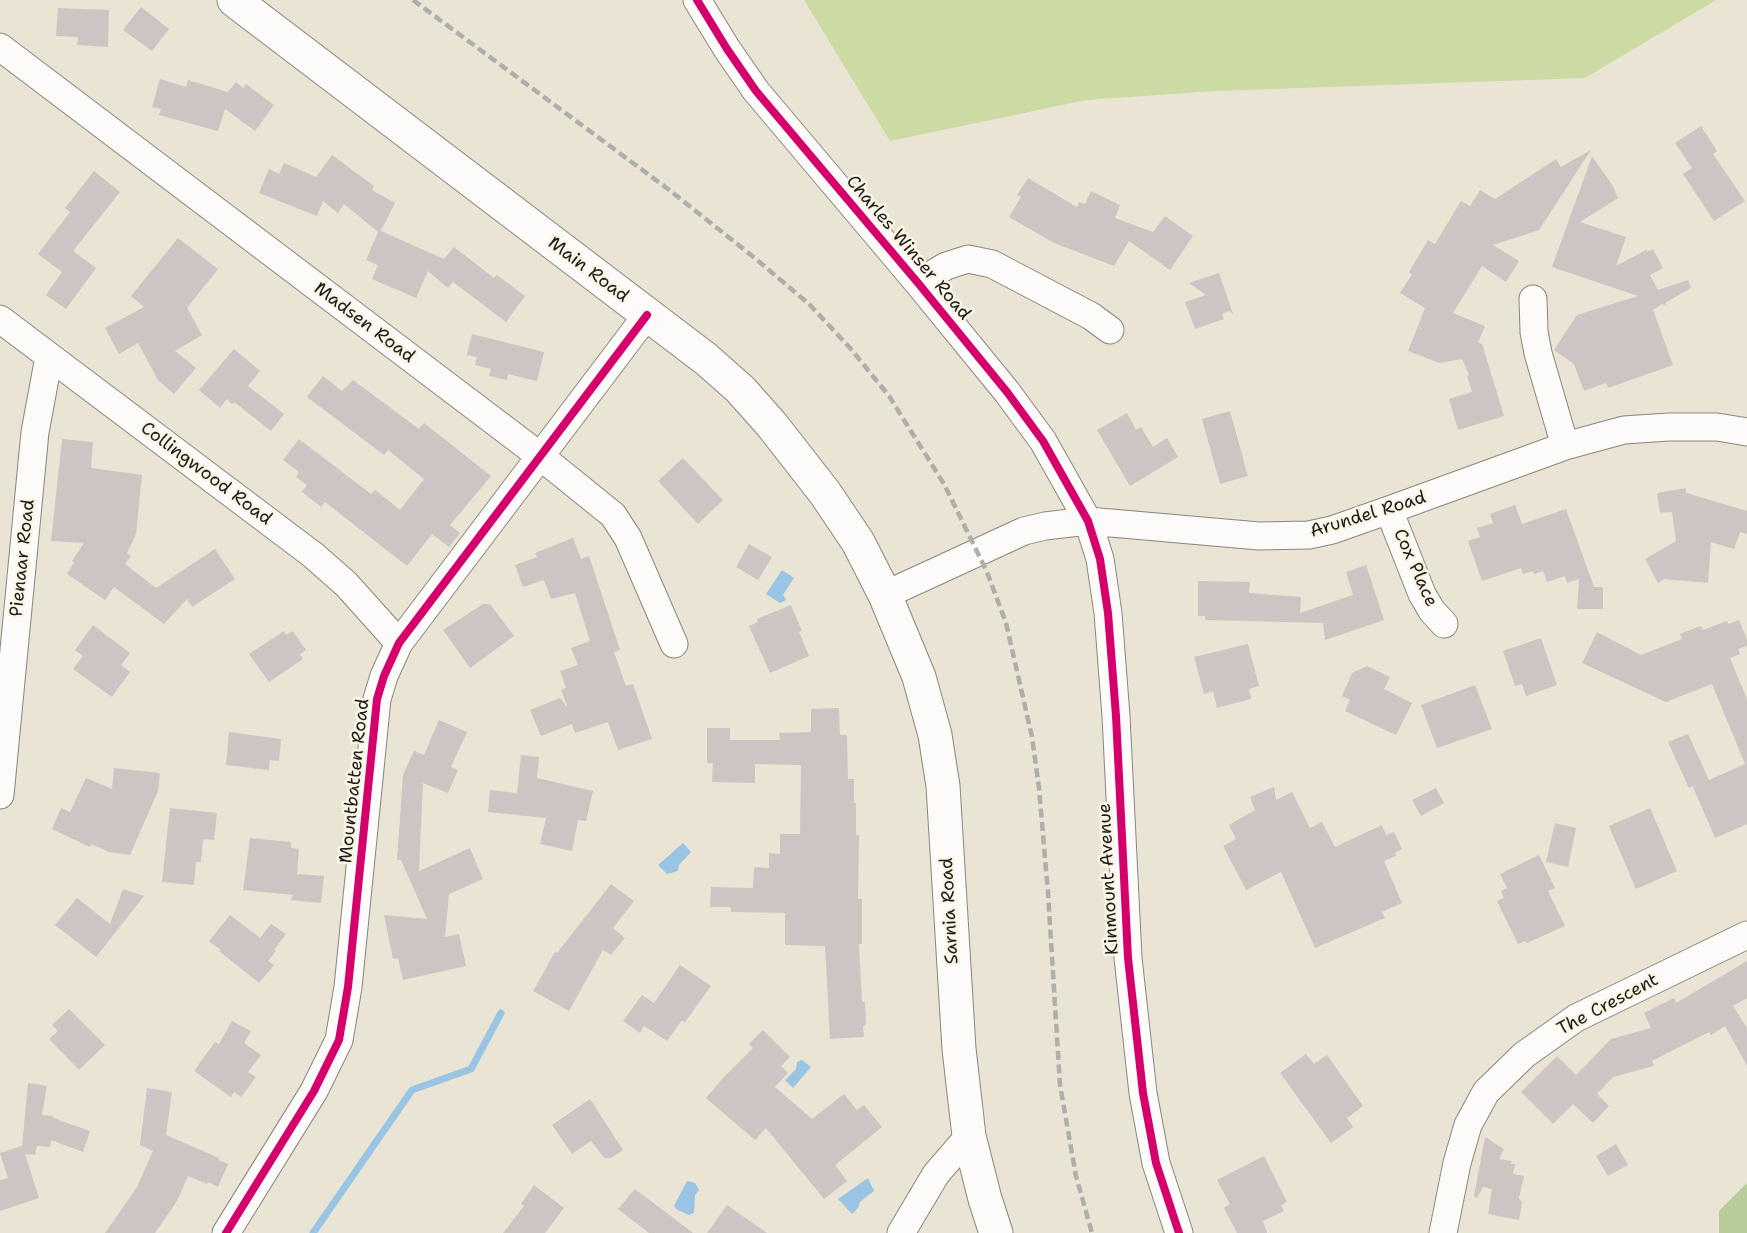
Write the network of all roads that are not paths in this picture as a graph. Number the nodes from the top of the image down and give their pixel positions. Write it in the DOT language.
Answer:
graph roads {
  1 [pos="234,0"];
  2 [pos="697,0"];
  3 [pos="0,47"];
  4 [pos="918,283"];
  5 [pos="1533,299"];
  6 [pos="647,315"];
  7 [pos="0,319"];
  8 [pos="1110,330"];
  9 [pos="49,357"];
  10 [pos="1747,432"];
  11 [pos="1565,446"];
  12 [pos="540,456"];
  13 [pos="1389,510"];
  14 [pos="1088,521"];
  15 [pos="885,595"];
  16 [pos="1444,624"];
  17 [pos="399,643"];
  18 [pos="674,644"];
  19 [pos="0,795"];
  20 [pos="1747,935"];
  21 [pos="969,1136"];
  22 [pos="226,1233"];
  23 [pos="901,1233"];
  24 [pos="996,1233"];
  25 [pos="1179,1233"];
  26 [pos="1443,1233"];
  1 -- 6 [label="main road, Main Road"];
  2 -- 4 [label="street, Charles Winser Road"];
  3 -- 12 [label="street, Madsen Road"];
  4 -- 8 [label="street"];
  4 -- 14 [label="street, Charles Winser Road"];
  5 -- 11 [label="street"];
  6 -- 12 [label="street, Mountbatten Road"];
  6 -- 15 [label="main road, Main Road"];
  7 -- 9 [label="street, Collingwood Road"];
  9 -- 17 [label="street, Collingwood Road"];
  9 -- 19 [label="street, Pienaar Road"];
  10 -- 11 [label="street, Arundel Road"];
  11 -- 13 [label="street, Arundel Road"];
  12 -- 17 [label="street, Mountbatten Road"];
  12 -- 18 [label="street, Madsen Road"];
  13 -- 14 [label="street, Arundel Road"];
  13 -- 16 [label="street, Cox Place"];
  14 -- 15 [label="street, Arundel Road"];
  14 -- 25 [label="street, Kinmount Avenue"];
  15 -- 21 [label="main road, Sarnia Road"];
  17 -- 22 [label="street, Mountbatten Road"];
  20 -- 26 [label="street, The Crescent"];
  21 -- 23 [label="street"];
  21 -- 24 [label="main road, Sarnia Road"];
}
